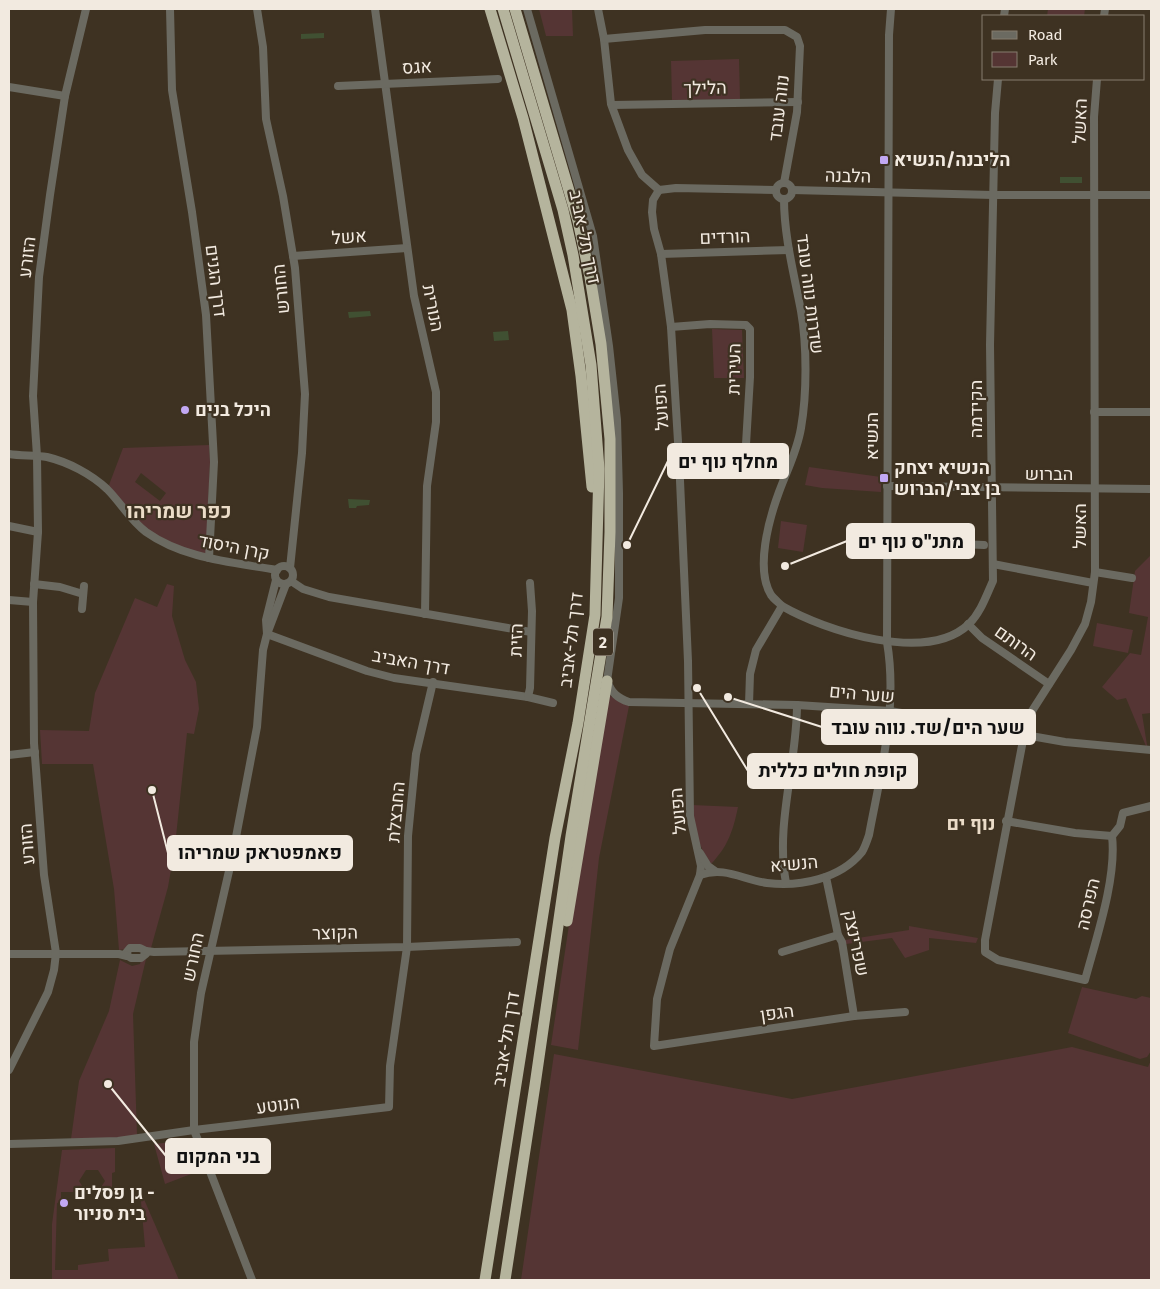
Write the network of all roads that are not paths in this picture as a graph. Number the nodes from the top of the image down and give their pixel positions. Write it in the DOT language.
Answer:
graph roads {
  1 [pos="86,9"];
  2 [pos="170,9"];
  3 [pos="257,9"];
  4 [pos="266,9"];
  5 [pos="375,9"];
  6 [pos="490,9"];
  7 [pos="503,9"];
  8 [pos="514,9"];
  9 [pos="527,9"];
  10 [pos="598,9"];
  11 [pos="891,9"];
  12 [pos="604,39"];
  13 [pos="498,79"];
  14 [pos="998,80"];
  15 [pos="1097,80"];
  16 [pos="385,84"];
  17 [pos="338,86"];
  18 [pos="9,88"];
  19 [pos="65,96"];
  20 [pos="798,102"];
  21 [pos="612,105"];
  22 [pos="784,183"];
  23 [pos="658,190"];
  24 [pos="776,190"];
  25 [pos="792,190"];
  26 [pos="889,191"];
  27 [pos="993,194"];
  28 [pos="1094,195"];
  29 [pos="1151,195"];
  30 [pos="784,199"];
  31 [pos="407,248"];
  32 [pos="789,250"];
  33 [pos="661,254"];
  34 [pos="293,256"];
  35 [pos="671,326"];
  36 [pos="1094,412"];
  37 [pos="1151,412"];
  38 [pos="9,454"];
  39 [pos="37,456"];
  40 [pos="679,458"];
  41 [pos="887,486"];
  42 [pos="991,488"];
  43 [pos="1095,489"];
  44 [pos="1151,489"];
  45 [pos="9,526"];
  46 [pos="38,532"];
  47 [pos="596,539"];
  48 [pos="887,541"];
  49 [pos="984,545"];
  50 [pos="209,558"];
  51 [pos="993,564"];
  52 [pos="290,568"];
  53 [pos="277,570"];
  54 [pos="1095,572"];
  55 [pos="1132,578"];
  56 [pos="276,580"];
  57 [pos="288,583"];
  58 [pos="530,583"];
  59 [pos="1093,583"];
  60 [pos="34,584"];
  61 [pos="9,600"];
  62 [pos="33,602"];
  63 [pos="782,606"];
  64 [pos="82,610"];
  65 [pos="425,614"];
  66 [pos="968,624"];
  67 [pos="531,632"];
  68 [pos="267,634"];
  69 [pos="887,642"];
  70 [pos="607,681"];
  71 [pos="433,682"];
  72 [pos="1049,684"];
  73 [pos="528,697"];
  74 [pos="553,703"];
  75 [pos="690,703"];
  76 [pos="749,704"];
  77 [pos="797,705"];
  78 [pos="890,710"];
  79 [pos="1024,734"];
  80 [pos="1151,750"];
  81 [pos="35,752"];
  82 [pos="9,755"];
  83 [pos="1151,806"];
  84 [pos="1006,820"];
  85 [pos="1112,836"];
  86 [pos="698,850"];
  87 [pos="715,871"];
  88 [pos="700,875"];
  89 [pos="826,877"];
  90 [pos="786,883"];
  91 [pos="838,935"];
  92 [pos="517,942"];
  93 [pos="407,947"];
  94 [pos="209,951"];
  95 [pos="782,952"];
  96 [pos="985,952"];
  97 [pos="9,954"];
  98 [pos="56,954"];
  99 [pos="905,1012"];
  100 [pos="854,1016"];
  101 [pos="654,1046"];
  102 [pos="9,1070"];
  103 [pos="535,1085"];
  104 [pos="194,1130"];
  105 [pos="9,1144"];
  106 [pos="252,1280"];
  107 [pos="485,1280"];
  108 [pos="505,1280"];
  1 -- 19 [label="street, הזורע"];
  2 -- 50 [label="street, דרך הגנים"];
  3 -- 4 [label="street"];
  3 -- 34 [label="street, החורש"];
  5 -- 16 [label="street, הנורית"];
  6 -- 47 [label="highway"];
  7 -- 47 [label="highway, דרך תל-אביב / 2"];
  8 -- 103 [label="highway, דרך תל-אביב / 2"];
  9 -- 70 [label="street"];
  10 -- 12 [label="street"];
  11 -- 26 [label="street, הנשיא"];
  12 -- 20 [label="street, נווה עובד"];
  12 -- 21 [label="street"];
  13 -- 16 [label="street, אגס"];
  14 -- 27 [label="street, הקידמה"];
  15 -- 28 [label="street, האשל"];
  16 -- 17 [label="street, אגס"];
  16 -- 31 [label="street, הנורית"];
  18 -- 19 [label="street"];
  19 -- 39 [label="street, הזורע"];
  20 -- 21 [label="street, הלילך"];
  20 -- 22 [label="street, נווה עובד"];
  21 -- 23 [label="street"];
  22 -- 24 [label="street"];
  22 -- 25 [label="street"];
  23 -- 24 [label="street"];
  23 -- 33 [label="street, הפועל"];
  24 -- 30 [label="street"];
  25 -- 26 [label="street, הלבנה"];
  25 -- 30 [label="street"];
  26 -- 27 [label="street, הלבנה"];
  26 -- 41 [label="street, הנשיא"];
  27 -- 28 [label="street, הלבנה"];
  27 -- 42 [label="street, הקידמה"];
  28 -- 29 [label="street, הלבנה"];
  28 -- 36 [label="street, האשל"];
  30 -- 32 [label="street, שדרות נווה עובד"];
  31 -- 34 [label="street, אשל"];
  31 -- 65 [label="street, הנורית"];
  32 -- 33 [label="street, הורדים"];
  32 -- 63 [label="street, שדרות נווה עובד"];
  33 -- 35 [label="street, הפועל"];
  34 -- 52 [label="street, החורש"];
  35 -- 40 [label="street, הפועל"];
  35 -- 40 [label="street, העירית"];
  36 -- 37 [label="street"];
  36 -- 43 [label="street, האשל"];
  38 -- 39 [label="street, קרן היסוד"];
  39 -- 46 [label="street, הזורע"];
  39 -- 50 [label="street, קרן היסוד"];
  40 -- 75 [label="street, הפועל"];
  41 -- 42 [label="street, הברוש"];
  41 -- 48 [label="street, הנשיא"];
  42 -- 43 [label="street, הברוש"];
  42 -- 51 [label="street, הקידמה"];
  43 -- 44 [label="street, הברוש"];
  43 -- 54 [label="street, האשל"];
  45 -- 46 [label="street"];
  46 -- 60 [label="street, הזורע"];
  47 -- 107 [label="highway, דרך תל-אביב / 2"];
  48 -- 49 [label="street"];
  48 -- 69 [label="street, הנשיא"];
  50 -- 53 [label="street, קרן היסוד"];
  51 -- 59 [label="street"];
  51 -- 66 [label="street, הקידמה"];
  52 -- 53 [label="street"];
  52 -- 57 [label="street"];
  53 -- 56 [label="street"];
  54 -- 55 [label="street"];
  54 -- 59 [label="street, האשל"];
  56 -- 57 [label="street"];
  56 -- 68 [label="street, החורש"];
  57 -- 65 [label="street"];
  57 -- 68 [label="street, החורש"];
  58 -- 67 [label="street, הזית"];
  59 -- 72 [label="street, האשל"];
  60 -- 62 [label="street, הזורע"];
  60 -- 64 [label="street"];
  61 -- 62 [label="street"];
  62 -- 81 [label="street, הזורע"];
  63 -- 69 [label="street, הקידמה"];
  63 -- 76 [label="street"];
  65 -- 67 [label="street"];
  66 -- 69 [label="street, הקידמה"];
  66 -- 72 [label="street, הרותם"];
  67 -- 73 [label="street, הזית"];
  68 -- 71 [label="street, דרך האביב"];
  68 -- 94 [label="street, החורש"];
  69 -- 78 [label="street, הנשיא"];
  70 -- 75 [label="street, שער הים"];
  70 -- 103 [label="highway"];
  71 -- 73 [label="street, דרך האביב"];
  71 -- 93 [label="street, החבצלת"];
  72 -- 79 [label="street, האשל"];
  73 -- 74 [label="street, דרך האביב"];
  75 -- 76 [label="street, שער הים"];
  75 -- 86 [label="street, הפועל"];
  76 -- 77 [label="street, שער הים"];
  77 -- 78 [label="street, שער הים"];
  77 -- 90 [label="street"];
  78 -- 79 [label="street, שער הים"];
  78 -- 89 [label="street, הנשיא"];
  79 -- 80 [label="street, שער הים"];
  79 -- 84 [label="street, האשל"];
  81 -- 82 [label="street"];
  81 -- 98 [label="street, הזורע"];
  83 -- 85 [label="street"];
  84 -- 85 [label="street"];
  84 -- 96 [label="street, האשל"];
  85 -- 96 [label="street, הפרסה"];
  86 -- 87 [label="street, הפועל"];
  86 -- 88 [label="street, הפועל"];
  87 -- 88 [label="street"];
  87 -- 90 [label="street, הנשיא"];
  88 -- 101 [label="street, הפועל"];
  89 -- 90 [label="street, הנשיא"];
  89 -- 91 [label="street, שפרינצק"];
  91 -- 95 [label="street"];
  91 -- 100 [label="street, שפרינצק"];
  92 -- 93 [label="street, הקוצר"];
  93 -- 94 [label="street, הקוצר"];
  93 -- 104 [label="street, הנוטע"];
  94 -- 98 [label="street, הקוצר"];
  94 -- 104 [label="street, החורש"];
  97 -- 98 [label="street"];
  98 -- 102 [label="street, הזורע"];
  99 -- 100 [label="street, הגפן"];
  100 -- 101 [label="street, הגפן"];
  103 -- 108 [label="highway, דרך תל-אביב / 2"];
  104 -- 105 [label="street, הנוטע"];
  104 -- 106 [label="street, החורש"];
}
